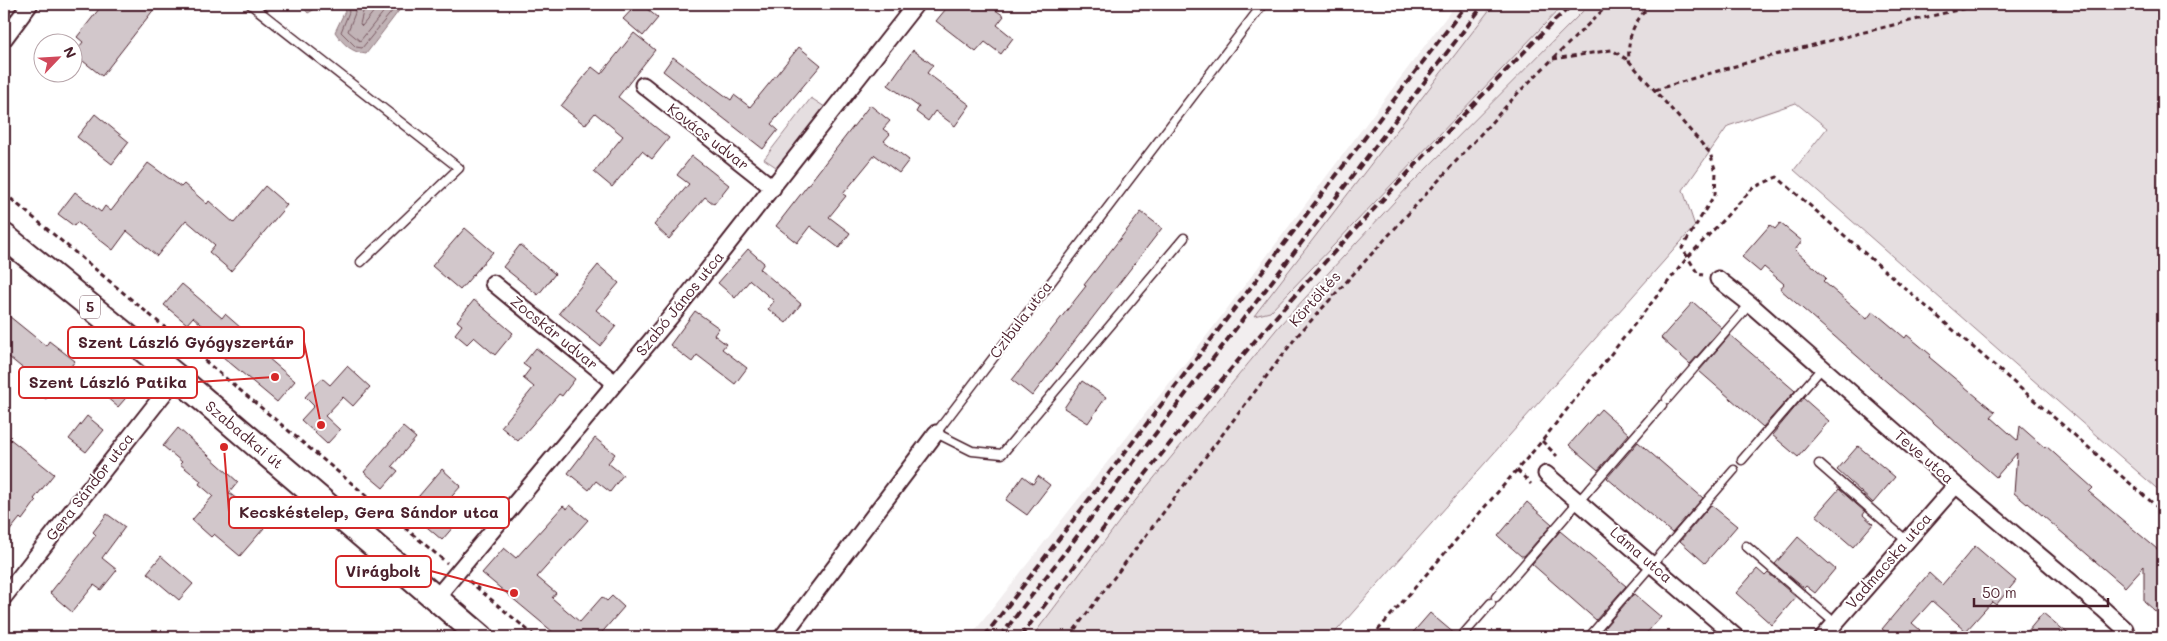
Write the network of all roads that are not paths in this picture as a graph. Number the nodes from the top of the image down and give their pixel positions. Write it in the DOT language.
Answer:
graph roads {
  1 [pos="30,4"];
  2 [pos="250,4"];
  3 [pos="916,4"];
  4 [pos="1263,4"];
  5 [pos="4,39"];
  6 [pos="643,85"];
  7 [pos="773,188"];
  8 [pos="4,236"];
  9 [pos="1184,238"];
  10 [pos="360,262"];
  11 [pos="1718,279"];
  12 [pos="493,283"];
  13 [pos="1750,304"];
  14 [pos="1822,368"];
  15 [pos="177,377"];
  16 [pos="615,383"];
  17 [pos="936,432"];
  18 [pos="1742,460"];
  19 [pos="1819,464"];
  20 [pos="1734,470"];
  21 [pos="1546,474"];
  22 [pos="1956,485"];
  23 [pos="1579,501"];
  24 [pos="1907,541"];
  25 [pos="1746,546"];
  26 [pos="1652,565"];
  27 [pos="6,590"];
  28 [pos="436,598"];
  29 [pos="1835,623"];
  30 [pos="481,637"];
  31 [pos="782,637"];
  32 [pos="1461,637"];
  33 [pos="1589,637"];
  34 [pos="1736,637"];
  35 [pos="1822,637"];
  36 [pos="2128,637"];
  1 -- 5 [label="street"];
  2 -- 10 [label="lane"];
  3 -- 7 [label="street, Szabó János utca"];
  4 -- 17 [label="lane, Czibula utca"];
  6 -- 7 [label="street, Kovács udvar"];
  7 -- 16 [label="street, Szabó János utca"];
  8 -- 15 [label="main road, Szabadkai út / 5"];
  9 -- 17 [label="lane"];
  11 -- 13 [label="street, Teve utca"];
  12 -- 16 [label="street, Zocskár udvar"];
  13 -- 14 [label="street, Teve utca"];
  13 -- 23 [label="lane"];
  14 -- 18 [label="lane"];
  14 -- 22 [label="street, Teve utca"];
  15 -- 27 [label="street, Gera Sándor utca"];
  15 -- 28 [label="main road, Szabadkai út / 5"];
  16 -- 28 [label="street, Szabó János utca"];
  17 -- 31 [label="street, Czibula utca"];
  19 -- 24 [label="lane"];
  20 -- 26 [label="lane"];
  21 -- 23 [label="street, Láma utca"];
  22 -- 24 [label="street, Vadmacska utca"];
  22 -- 36 [label="street, Teve utca"];
  23 -- 26 [label="street, Láma utca"];
  23 -- 32 [label="lane"];
  24 -- 29 [label="street, Vadmacska utca"];
  25 -- 29 [label="lane"];
  26 -- 33 [label="lane"];
  26 -- 34 [label="street, Láma utca"];
  28 -- 30 [label="main road, Szabadkai út / 5"];
  29 -- 35 [label="street, Vadmacska utca"];
}
